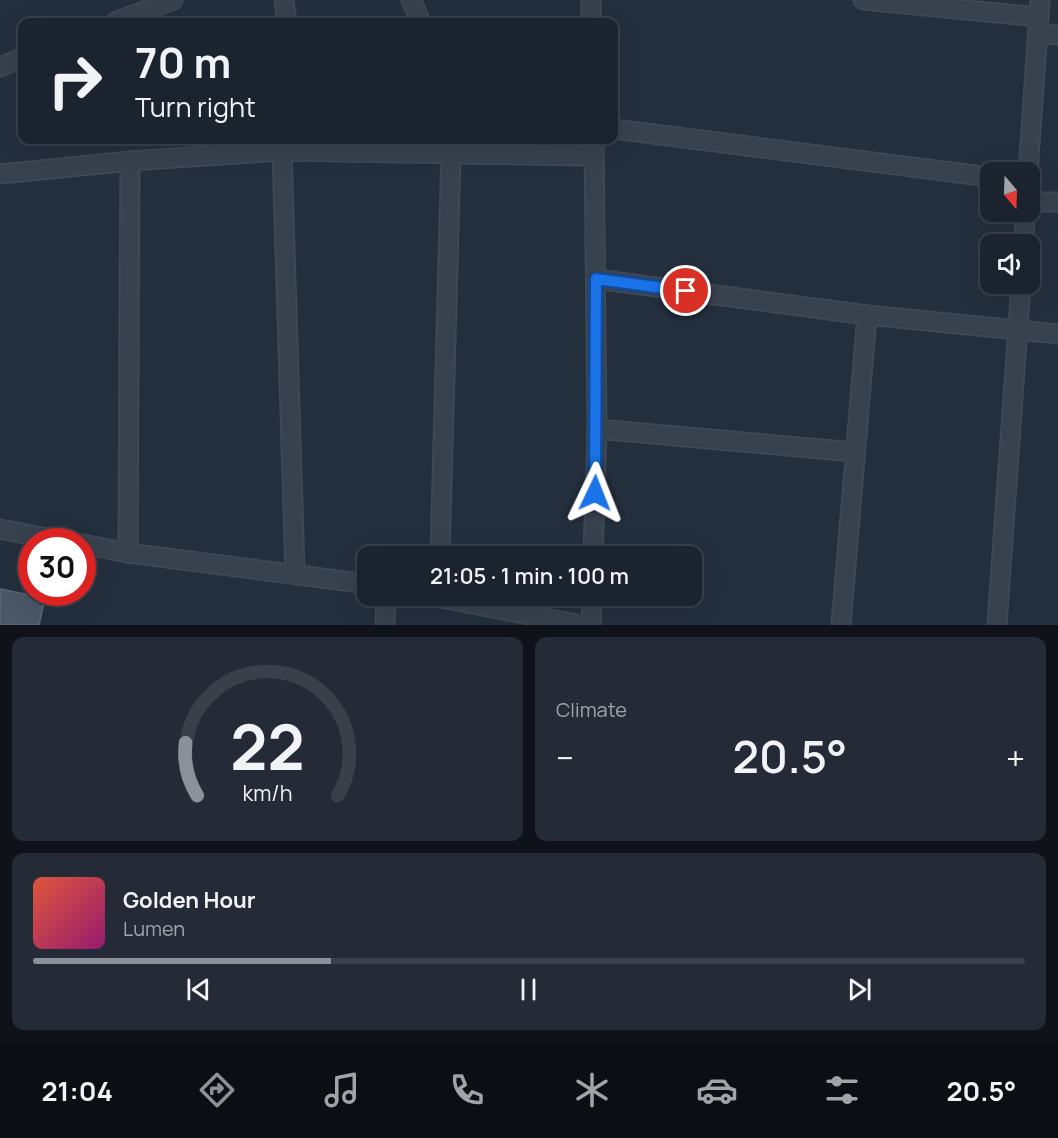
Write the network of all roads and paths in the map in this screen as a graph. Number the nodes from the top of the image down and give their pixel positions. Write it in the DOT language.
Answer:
graph roads {
  1 [pos="173,0"];
  2 [pos="284,0"];
  3 [pos="411,0"];
  4 [pos="591,0"];
  5 [pos="864,0"];
  6 [pos="1039,17"];
  7 [pos="126,18"];
  8 [pos="286,18"];
  9 [pos="419,18"];
  10 [pos="591,18"];
  11 [pos="1058,35"];
  12 [pos="18,60"];
  13 [pos="0,67"];
  14 [pos="618,130"];
  15 [pos="305,145"];
  16 [pos="477,148"];
  17 [pos="594,148"];
  18 [pos="282,151"];
  19 [pos="451,153"];
  20 [pos="130,161"];
  21 [pos="1029,162"];
  22 [pos="0,174"];
  23 [pos="980,176"];
  24 [pos="1040,202"];
  25 [pos="1058,202"];
  26 [pos="596,279"];
  27 [pos="1020,294"];
  28 [pos="867,315"];
  29 [pos="1017,330"];
  30 [pos="1058,334"];
  31 [pos="597,429"];
  32 [pos="855,452"];
  33 [pos="0,529"];
  34 [pos="18,532"];
  35 [pos="440,546"];
  36 [pos="593,546"];
  37 [pos="96,547"];
  38 [pos="128,553"];
  39 [pos="295,573"];
  40 [pos="357,582"];
  41 [pos="386,606"];
  42 [pos="486,606"];
  43 [pos="592,606"];
  44 [pos="385,625"];
  45 [pos="581,625"];
  46 [pos="591,625"];
  47 [pos="841,625"];
  48 [pos="997,625"];
  1 -- 7 [label="street"];
  2 -- 8 [label="street"];
  3 -- 9 [label="street"];
  4 -- 10 [label="street"];
  5 -- 6 [label="street"];
  6 -- 11 [label="street"];
  6 -- 21 [label="street"];
  12 -- 13 [label="street"];
  14 -- 23 [label="street"];
  15 -- 18 [label="street"];
  15 -- 19 [label="street"];
  16 -- 17 [label="street"];
  16 -- 19 [label="street"];
  17 -- 26 [label="street"];
  18 -- 20 [label="street"];
  18 -- 39 [label="street"];
  19 -- 35 [label="street"];
  20 -- 22 [label="street"];
  20 -- 38 [label="street"];
  24 -- 25 [label="street"];
  26 -- 28 [label="street"];
  26 -- 31 [label="street"];
  27 -- 29 [label="street"];
  28 -- 29 [label="street"];
  28 -- 32 [label="street"];
  29 -- 30 [label="street"];
  29 -- 48 [label="street"];
  31 -- 32 [label="street"];
  31 -- 36 [label="street"];
  32 -- 47 [label="street"];
  33 -- 34 [label="street"];
  37 -- 38 [label="street"];
  38 -- 39 [label="street"];
  39 -- 40 [label="street"];
  41 -- 44 [label="street"];
  42 -- 45 [label="street"];
  43 -- 46 [label="street"];
}
